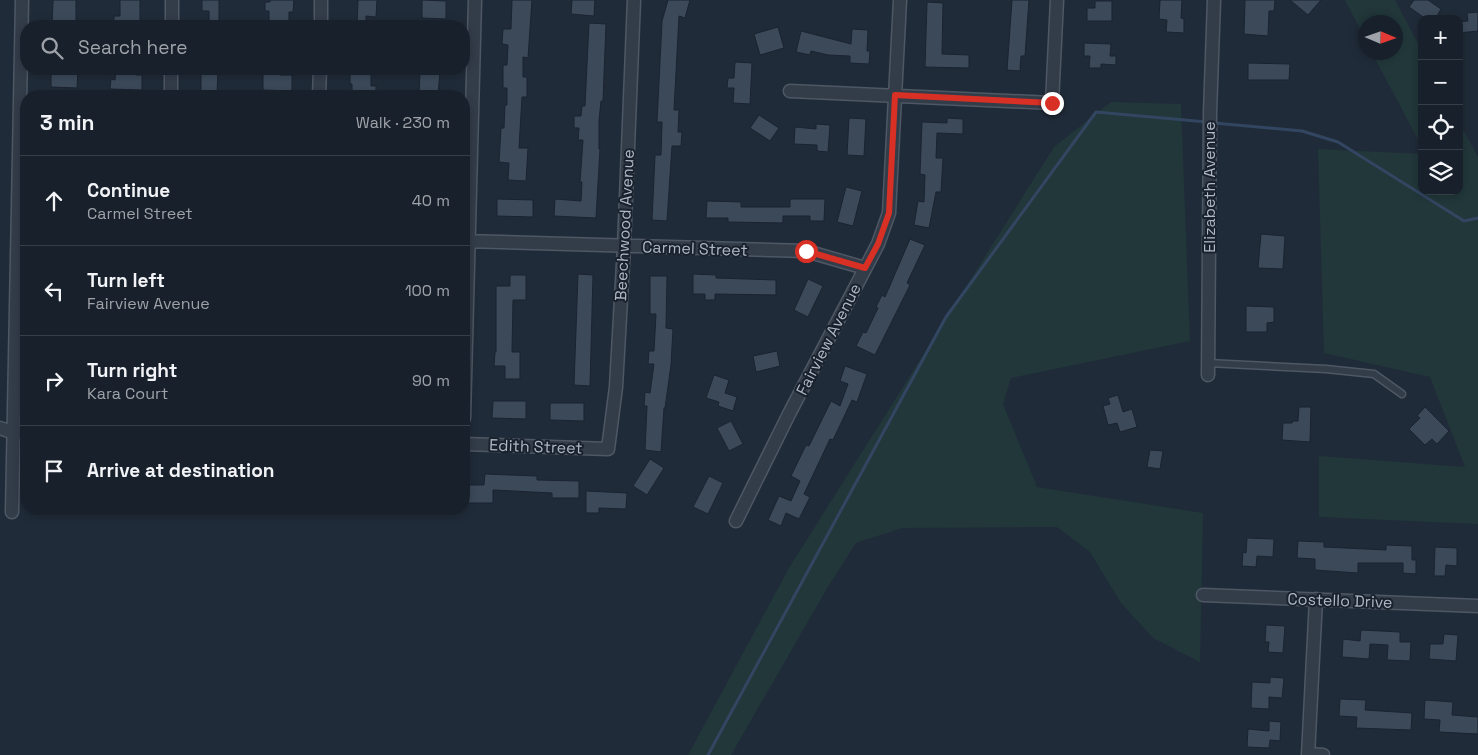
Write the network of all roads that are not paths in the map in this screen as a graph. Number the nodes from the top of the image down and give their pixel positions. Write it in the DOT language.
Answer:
graph roads {
  1 [pos="22,0"];
  2 [pos="172,0"];
  3 [pos="322,0"];
  4 [pos="475,0"];
  5 [pos="634,0"];
  6 [pos="900,0"];
  7 [pos="1056,0"];
  8 [pos="1214,0"];
  9 [pos="22,20"];
  10 [pos="172,20"];
  11 [pos="321,20"];
  12 [pos="22,75"];
  13 [pos="171,75"];
  14 [pos="320,75"];
  15 [pos="22,90"];
  16 [pos="171,90"];
  17 [pos="319,90"];
  18 [pos="790,91"];
  19 [pos="895,95"];
  20 [pos="470,134"];
  21 [pos="470,242"];
  22 [pos="624,246"];
  23 [pos="865,268"];
  24 [pos="1208,369"];
  25 [pos="1402,394"];
  26 [pos="0,428"];
  27 [pos="20,433"];
  28 [pos="470,444"];
  29 [pos="608,449"];
  30 [pos="12,512"];
  31 [pos="736,521"];
  32 [pos="1203,594"];
  33 [pos="1316,599"];
  34 [pos="1478,606"];
  35 [pos="1308,755"];
  36 [pos="1323,755"];
  1 -- 9 [label="street"];
  2 -- 10 [label="street"];
  3 -- 11 [label="street"];
  4 -- 20 [label="street"];
  5 -- 22 [label="street, Beechwood Avenue"];
  6 -- 19 [label="street, Fairview Avenue"];
  7 -- 19 [label="street"];
  8 -- 24 [label="street, Elizabeth Avenue"];
  12 -- 15 [label="street"];
  13 -- 16 [label="street"];
  14 -- 17 [label="street"];
  18 -- 19 [label="street"];
  19 -- 23 [label="street, Fairview Avenue"];
  21 -- 22 [label="street, Carmel Street"];
  22 -- 23 [label="street, Carmel Street"];
  22 -- 29 [label="street, Beechwood Avenue"];
  23 -- 31 [label="street, Fairview Avenue"];
  24 -- 25 [label="lane"];
  26 -- 27 [label="street"];
  27 -- 30 [label="street"];
  28 -- 29 [label="street, Edith Street"];
  32 -- 33 [label="street, Costello Drive"];
  33 -- 34 [label="street, Costello Drive"];
  33 -- 35 [label="street"];
  35 -- 36 [label="street"];
}
